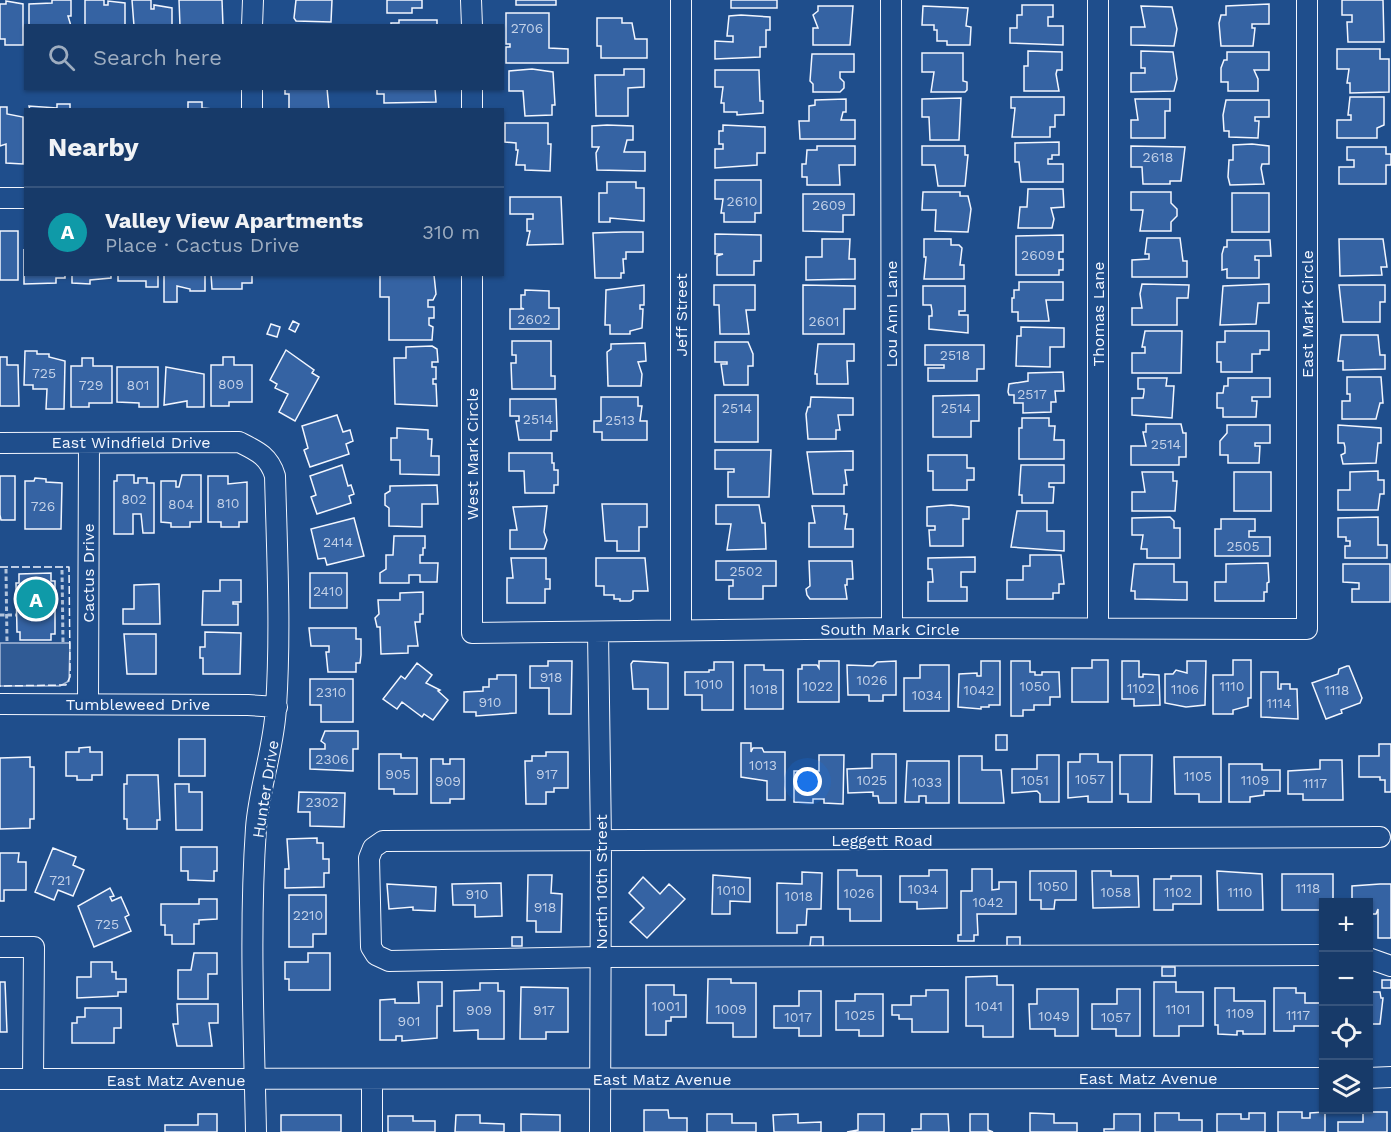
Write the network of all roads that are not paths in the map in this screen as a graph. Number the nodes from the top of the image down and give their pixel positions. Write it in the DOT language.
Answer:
graph roads {
  1 [pos="253,0"];
  2 [pos="471,0"];
  3 [pos="681,0"];
  4 [pos="891,0"];
  5 [pos="1098,0"];
  6 [pos="1307,0"];
  7 [pos="252,24"];
  8 [pos="472,24"];
  9 [pos="252,90"];
  10 [pos="472,90"];
  11 [pos="252,108"];
  12 [pos="472,108"];
  13 [pos="0,198"];
  14 [pos="24,198"];
  15 [pos="472,276"];
  16 [pos="88,442"];
  17 [pos="0,443"];
  18 [pos="261,452"];
  19 [pos="892,628"];
  20 [pos="1098,628"];
  21 [pos="1307,629"];
  22 [pos="681,630"];
  23 [pos="598,632"];
  24 [pos="472,633"];
  25 [pos="88,703"];
  26 [pos="0,704"];
  27 [pos="276,707"];
  28 [pos="1380,837"];
  29 [pos="601,841"];
  30 [pos="0,947"];
  31 [pos="1319,955"];
  32 [pos="601,957"];
  33 [pos="1373,960"];
  34 [pos="1391,966"];
  35 [pos="1373,1077"];
  36 [pos="1391,1077"];
  37 [pos="1319,1078"];
  38 [pos="0,1079"];
  39 [pos="33,1079"];
  40 [pos="372,1079"];
  41 [pos="600,1079"];
  42 [pos="255,1080"];
  43 [pos="256,1132"];
  44 [pos="372,1132"];
  45 [pos="600,1132"];
  1 -- 7 [label="street"];
  2 -- 8 [label="street"];
  3 -- 22 [label="street, Jeff Street"];
  4 -- 19 [label="street, Lou Ann Lane"];
  5 -- 20 [label="street, Thomas Lane"];
  6 -- 21 [label="street, East Mark Circle"];
  9 -- 11 [label="street"];
  10 -- 12 [label="street"];
  13 -- 14 [label="street"];
  15 -- 24 [label="street, West Mark Circle"];
  16 -- 17 [label="street, East Windfield Drive"];
  16 -- 18 [label="street, East Windfield Drive"];
  16 -- 25 [label="street, Cactus Drive"];
  18 -- 27 [label="street, Hunter Drive"];
  19 -- 20 [label="street, South Mark Circle"];
  19 -- 22 [label="street, South Mark Circle"];
  20 -- 21 [label="street, South Mark Circle"];
  22 -- 23 [label="street, South Mark Circle"];
  23 -- 24 [label="street, South Mark Circle"];
  23 -- 29 [label="street, North 10th Street"];
  25 -- 26 [label="street, Tumbleweed Drive"];
  25 -- 27 [label="street, Tumbleweed Drive"];
  27 -- 42 [label="street, Hunter Drive"];
  28 -- 29 [label="street, Leggett Road"];
  29 -- 32 [label="street, North 10th Street"];
  29 -- 32 [label="street, Leggett Road"];
  30 -- 39 [label="street"];
  31 -- 32 [label="street"];
  32 -- 41 [label="street, North 10th Street"];
  33 -- 34 [label="street"];
  35 -- 36 [label="street"];
  37 -- 41 [label="street, East Matz Avenue"];
  38 -- 39 [label="street, East Matz Avenue"];
  39 -- 42 [label="street, East Matz Avenue"];
  40 -- 41 [label="street, East Matz Avenue"];
  40 -- 42 [label="street, East Matz Avenue"];
  40 -- 44 [label="street"];
  41 -- 45 [label="street, North 10th Street"];
  42 -- 43 [label="street, Hunter Drive"];
}
